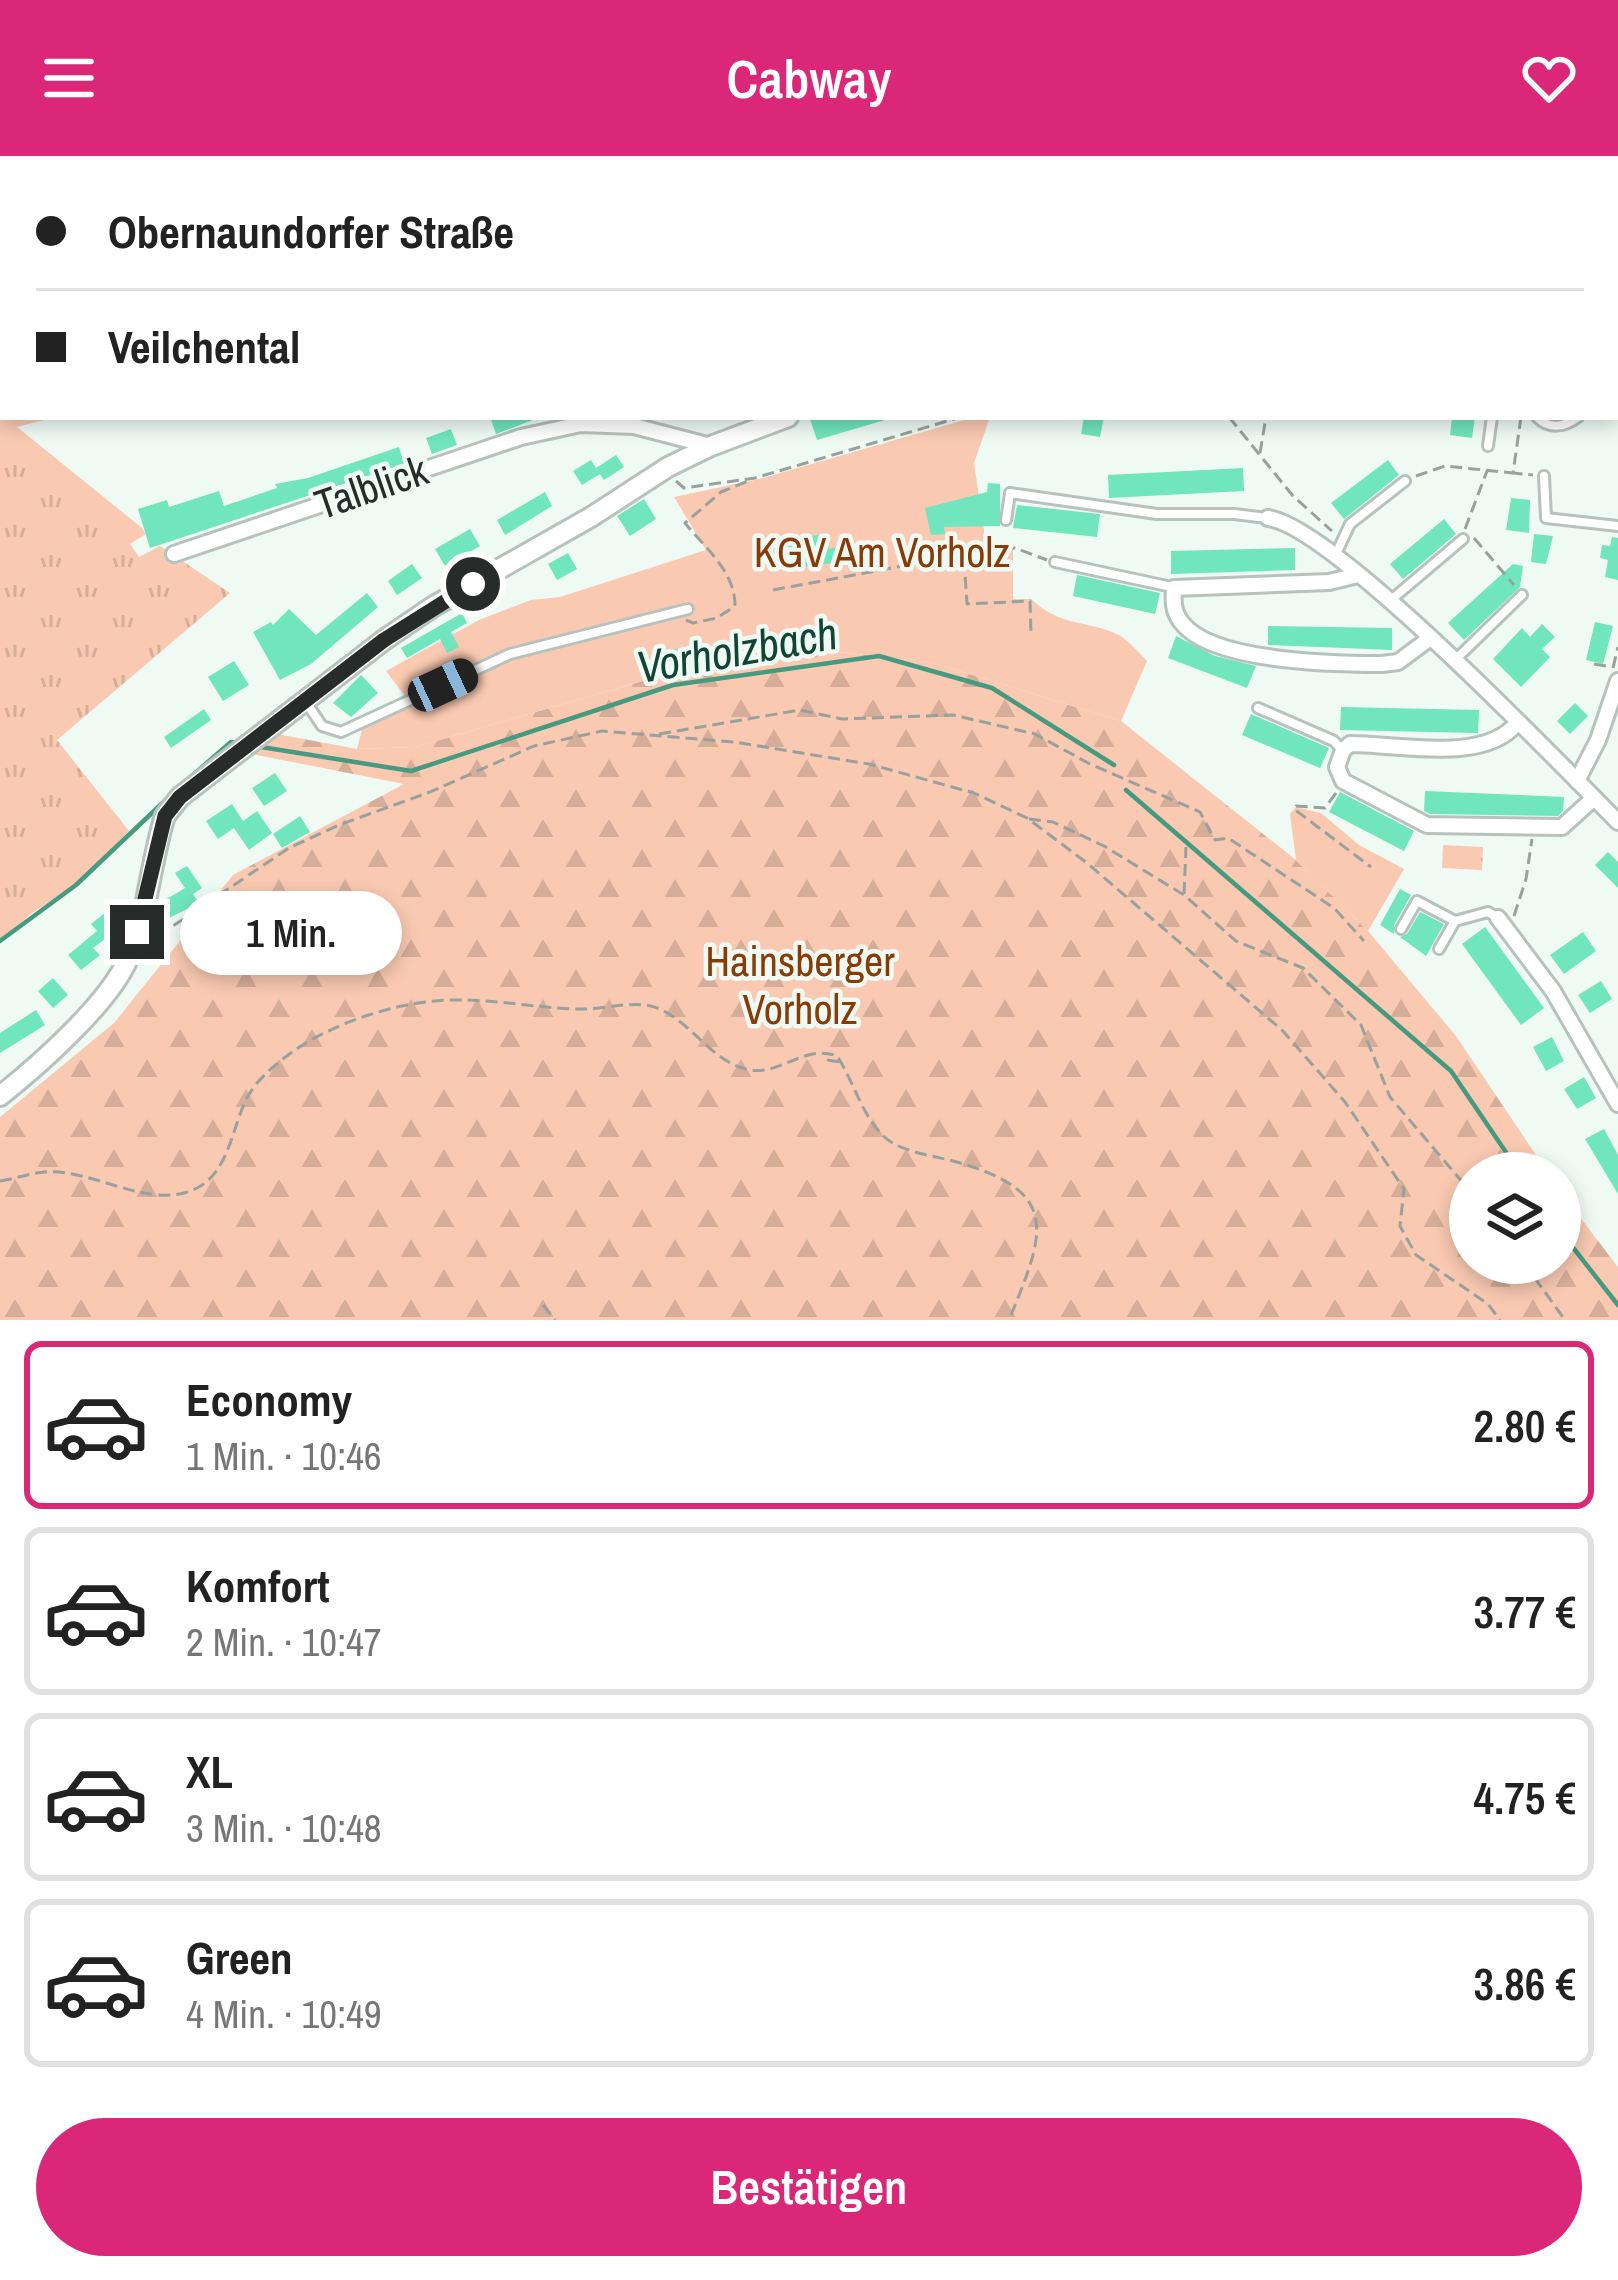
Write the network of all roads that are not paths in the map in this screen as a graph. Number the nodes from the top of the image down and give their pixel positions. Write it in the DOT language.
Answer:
graph roads {
  1 [pos="780,420"];
  2 [pos="1492,420"];
  3 [pos="1541,420"];
  4 [pos="1571,420"];
  5 [pos="711,446"];
  6 [pos="1488,446"];
  7 [pos="1544,476"];
  8 [pos="1405,482"];
  9 [pos="1268,518"];
  10 [pos="1006,520"];
  11 [pos="1618,526"];
  12 [pos="1463,538"];
  13 [pos="1337,550"];
  14 [pos="174,554"];
  15 [pos="1054,562"];
  16 [pos="1358,575"];
  17 [pos="1174,588"];
  18 [pos="1522,595"];
  19 [pos="1390,601"];
  20 [pos="688,609"];
  21 [pos="1429,639"];
  22 [pos="1454,662"];
  23 [pos="1616,674"];
  24 [pos="305,700"];
  25 [pos="1258,708"];
  26 [pos="1517,723"];
  27 [pos="1342,750"];
  28 [pos="1577,781"];
  29 [pos="1597,795"];
  30 [pos="1618,822"];
  31 [pos="1505,919"];
  32 [pos="1455,921"];
  33 [pos="1401,929"];
  34 [pos="1439,949"];
  35 [pos="0,1096"];
  36 [pos="1618,1104"];
  1 -- 5 [label="street"];
  2 -- 6 [label="lane"];
  3 -- 4 [label="lane"];
  5 -- 14 [label="street, Talblick"];
  5 -- 24 [label="street"];
  7 -- 11 [label="lane"];
  8 -- 13 [label="lane"];
  9 -- 10 [label="lane"];
  9 -- 13 [label="street"];
  12 -- 19 [label="lane"];
  13 -- 16 [label="street"];
  15 -- 17 [label="lane"];
  16 -- 17 [label="street"];
  16 -- 19 [label="street"];
  17 -- 21 [label="street"];
  18 -- 22 [label="lane"];
  19 -- 21 [label="street"];
  20 -- 24 [label="lane"];
  21 -- 22 [label="street"];
  22 -- 26 [label="street"];
  23 -- 28 [label="street"];
  24 -- 35 [label="street"];
  25 -- 27 [label="lane"];
  26 -- 27 [label="street"];
  26 -- 28 [label="street"];
  27 -- 29 [label="street"];
  28 -- 29 [label="street"];
  29 -- 30 [label="street"];
  31 -- 32 [label="lane"];
  31 -- 36 [label="street"];
  32 -- 33 [label="lane"];
  32 -- 34 [label="lane"];
}
